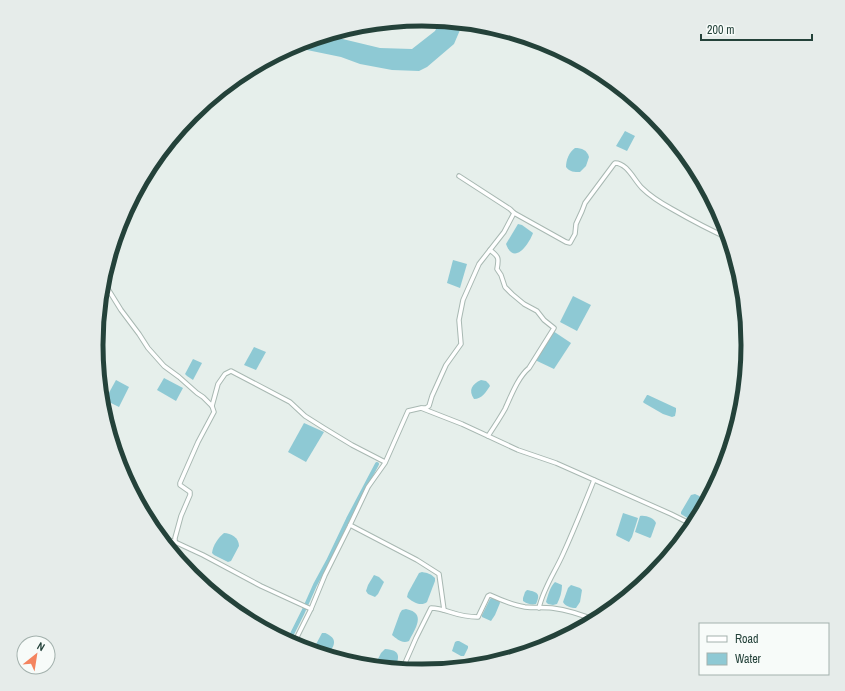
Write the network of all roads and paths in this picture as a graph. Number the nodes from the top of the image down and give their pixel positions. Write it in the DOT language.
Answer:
graph roads {
  1 [pos="459,176"];
  2 [pos="514,213"];
  3 [pos="722,235"];
  4 [pos="490,250"];
  5 [pos="108,289"];
  6 [pos="212,406"];
  7 [pos="421,408"];
  8 [pos="488,436"];
  9 [pos="385,462"];
  10 [pos="594,480"];
  11 [pos="688,523"];
  12 [pos="350,526"];
  13 [pos="169,540"];
  14 [pos="175,542"];
  15 [pos="539,608"];
  16 [pos="309,609"];
  17 [pos="444,610"];
  18 [pos="588,618"];
  19 [pos="296,639"];
  20 [pos="405,664"];
  1 -- 2 [label="street"];
  2 -- 3 [label="street"];
  2 -- 4 [label="street"];
  4 -- 7 [label="street"];
  4 -- 8 [label="street"];
  5 -- 6 [label="street"];
  6 -- 9 [label="street"];
  6 -- 14 [label="street"];
  7 -- 8 [label="street"];
  7 -- 9 [label="street"];
  8 -- 10 [label="street"];
  9 -- 12 [label="street"];
  10 -- 11 [label="street"];
  10 -- 15 [label="street"];
  12 -- 16 [label="street"];
  12 -- 17 [label="street"];
  13 -- 14 [label="street"];
  14 -- 16 [label="street"];
  15 -- 17 [label="street"];
  15 -- 18 [label="street"];
  16 -- 19 [label="street"];
  17 -- 20 [label="street"];
}
